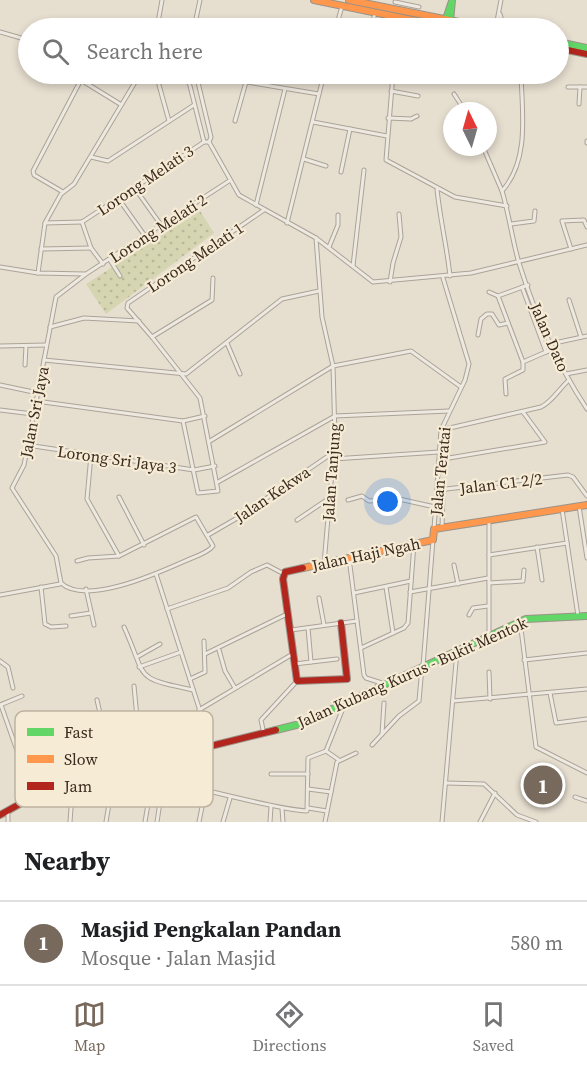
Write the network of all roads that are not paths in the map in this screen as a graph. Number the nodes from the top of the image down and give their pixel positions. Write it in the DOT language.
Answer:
graph roads {
  1 [pos="162,0"];
  2 [pos="200,0"];
  3 [pos="315,0"];
  4 [pos="349,0"];
  5 [pos="420,0"];
  6 [pos="501,0"];
  7 [pos="452,1"];
  8 [pos="395,4"];
  9 [pos="342,6"];
  10 [pos="500,9"];
  11 [pos="418,10"];
  12 [pos="375,13"];
  13 [pos="159,18"];
  14 [pos="197,18"];
  15 [pos="339,18"];
  16 [pos="374,18"];
  17 [pos="400,18"];
  18 [pos="434,18"];
  19 [pos="449,18"];
  20 [pos="497,18"];
  21 [pos="502,18"];
  22 [pos="0,32"];
  23 [pos="18,37"];
  24 [pos="569,44"];
  25 [pos="587,48"];
  26 [pos="569,50"];
  27 [pos="587,54"];
  28 [pos="79,84"];
  29 [pos="88,84"];
  30 [pos="134,84"];
  31 [pos="189,84"];
  32 [pos="199,84"];
  33 [pos="245,84"];
  34 [pos="257,84"];
  35 [pos="322,84"];
  36 [pos="392,84"];
  37 [pos="521,84"];
  38 [pos="159,85"];
  39 [pos="568,87"];
  40 [pos="580,87"];
  41 [pos="587,87"];
  42 [pos="285,89"];
  43 [pos="391,91"];
  44 [pos="319,94"];
  45 [pos="454,94"];
  46 [pos="418,96"];
  47 [pos="459,102"];
  48 [pos="121,104"];
  49 [pos="194,105"];
  50 [pos="579,105"];
  51 [pos="417,116"];
  52 [pos="388,118"];
  53 [pos="170,121"];
  54 [pos="235,121"];
  55 [pos="313,122"];
  56 [pos="350,129"];
  57 [pos="387,136"];
  58 [pos="204,141"];
  59 [pos="209,141"];
  60 [pos="487,156"];
  61 [pos="90,157"];
  62 [pos="304,159"];
  63 [pos="326,166"];
  64 [pos="364,170"];
  65 [pos="341,172"];
  66 [pos="229,181"];
  67 [pos="134,187"];
  68 [pos="437,189"];
  69 [pos="502,191"];
  70 [pos="64,192"];
  71 [pos="118,198"];
  72 [pos="256,205"];
  73 [pos="507,206"];
  74 [pos="264,210"];
  75 [pos="535,211"];
  76 [pos="399,214"];
  77 [pos="338,215"];
  78 [pos="82,222"];
  79 [pos="45,223"];
  80 [pos="287,223"];
  81 [pos="511,224"];
  82 [pos="161,226"];
  83 [pos="587,227"];
  84 [pos="145,236"];
  85 [pos="316,238"];
  86 [pos="587,245"];
  87 [pos="329,247"];
  88 [pos="92,248"];
  89 [pos="41,249"];
  90 [pos="571,249"];
  91 [pos="110,260"];
  92 [pos="519,261"];
  93 [pos="103,264"];
  94 [pos="353,266"];
  95 [pos="0,267"];
  96 [pos="38,273"];
  97 [pos="86,274"];
  98 [pos="120,276"];
  99 [pos="450,277"];
  100 [pos="213,278"];
  101 [pos="443,278"];
  102 [pos="390,282"];
  103 [pos="528,285"];
  104 [pos="522,287"];
  105 [pos="320,291"];
  106 [pos="489,292"];
  107 [pos="498,296"];
  108 [pos="569,300"];
  109 [pos="139,321"];
  110 [pos="508,323"];
  111 [pos="50,327"];
  112 [pos="478,335"];
  113 [pos="587,336"];
  114 [pos="152,337"];
  115 [pos="581,337"];
  116 [pos="227,342"];
  117 [pos="46,345"];
  118 [pos="550,345"];
  119 [pos="0,346"];
  120 [pos="26,346"];
  121 [pos="553,350"];
  122 [pos="546,352"];
  123 [pos="44,360"];
  124 [pos="523,362"];
  125 [pos="25,366"];
  126 [pos="333,366"];
  127 [pos="587,370"];
  128 [pos="240,374"];
  129 [pos="566,374"];
  130 [pos="182,375"];
  131 [pos="569,380"];
  132 [pos="0,385"];
  133 [pos="461,387"];
  134 [pos="38,393"];
  135 [pos="506,394"];
  136 [pos="36,401"];
  137 [pos="587,409"];
  138 [pos="0,410"];
  139 [pos="449,411"];
  140 [pos="524,412"];
  141 [pos="33,414"];
  142 [pos="205,416"];
  143 [pos="335,416"];
  144 [pos="183,421"];
  145 [pos="448,429"];
  146 [pos="441,430"];
  147 [pos="210,441"];
  148 [pos="27,445"];
  149 [pos="334,452"];
  150 [pos="439,452"];
  151 [pos="91,455"];
  152 [pos="333,459"];
  153 [pos="215,466"];
  154 [pos="194,470"];
  155 [pos="218,482"];
  156 [pos="587,496"];
  157 [pos="119,497"];
  158 [pos="328,499"];
  159 [pos="348,500"];
  160 [pos="587,505"];
  161 [pos="579,506"];
  162 [pos="435,507"];
  163 [pos="562,509"];
  164 [pos="297,520"];
  165 [pos="489,521"];
  166 [pos="442,528"];
  167 [pos="434,529"];
  168 [pos="208,535"];
  169 [pos="433,540"];
  170 [pos="567,543"];
  171 [pos="414,544"];
  172 [pos="144,545"];
  173 [pos="537,547"];
  174 [pos="489,555"];
  175 [pos="119,556"];
  176 [pos="349,558"];
  177 [pos="587,558"];
  178 [pos="77,561"];
  179 [pos="324,564"];
  180 [pos="454,565"];
  181 [pos="524,570"];
  182 [pos="282,572"];
  183 [pos="156,574"];
  184 [pos="542,580"];
  185 [pos="411,581"];
  186 [pos="488,581"];
  187 [pos="61,583"];
  188 [pos="458,584"];
  189 [pos="386,586"];
  190 [pos="41,587"];
  191 [pos="86,590"];
  192 [pos="429,590"];
  193 [pos="410,592"];
  194 [pos="353,593"];
  195 [pos="0,595"];
  196 [pos="319,598"];
  197 [pos="488,606"];
  198 [pos="167,609"];
  199 [pos="91,613"];
  200 [pos="285,615"];
  201 [pos="469,615"];
  202 [pos="71,616"];
  203 [pos="578,616"];
  204 [pos="587,616"];
  205 [pos="357,621"];
  206 [pos="520,621"];
  207 [pos="341,623"];
  208 [pos="94,625"];
  209 [pos="324,625"];
  210 [pos="66,626"];
  211 [pos="124,627"];
  212 [pos="308,627"];
  213 [pos="291,630"];
  214 [pos="393,633"];
  215 [pos="489,635"];
  216 [pos="204,641"];
  217 [pos="160,644"];
  218 [pos="361,648"];
  219 [pos="219,650"];
  220 [pos="456,651"];
  221 [pos="181,652"];
  222 [pos="587,653"];
  223 [pos="205,654"];
  224 [pos="291,655"];
  225 [pos="137,657"];
  226 [pos="337,659"];
  227 [pos="524,660"];
  228 [pos="0,661"];
  229 [pos="311,662"];
  230 [pos="295,664"];
  231 [pos="423,666"];
  232 [pos="139,667"];
  233 [pos="489,672"];
  234 [pos="190,679"];
  235 [pos="297,681"];
  236 [pos="385,684"];
  237 [pos="134,686"];
  238 [pos="13,688"];
  239 [pos="235,688"];
  240 [pos="587,689"];
  241 [pos="193,690"];
  242 [pos="550,693"];
  243 [pos="22,696"];
  244 [pos="528,696"];
  245 [pos="490,699"];
  246 [pos="97,700"];
  247 [pos="453,701"];
  248 [pos="345,703"];
  249 [pos="384,704"];
  250 [pos="0,705"];
  251 [pos="199,710"];
  252 [pos="99,711"];
  253 [pos="136,711"];
  254 [pos="587,719"];
  255 [pos="382,734"];
  256 [pos="260,735"];
  257 [pos="372,745"];
  258 [pos="213,746"];
  259 [pos="15,751"];
  260 [pos="326,751"];
  261 [pos="356,753"];
  262 [pos="339,760"];
  263 [pos="587,773"];
  264 [pos="271,774"];
  265 [pos="308,774"];
  266 [pos="446,783"];
  267 [pos="308,789"];
  268 [pos="331,792"];
  269 [pos="213,794"];
  270 [pos="495,794"];
  271 [pos="575,797"];
  272 [pos="230,798"];
  273 [pos="587,801"];
  274 [pos="15,806"];
  275 [pos="71,807"];
  276 [pos="109,807"];
  277 [pos="148,807"];
  278 [pos="160,807"];
  279 [pos="202,807"];
  280 [pos="271,807"];
  281 [pos="282,808"];
  282 [pos="308,808"];
  283 [pos="8,810"];
  284 [pos="327,812"];
  285 [pos="0,815"];
  286 [pos="517,815"];
  287 [pos="481,820"];
  288 [pos="8,822"];
  289 [pos="70,822"];
  290 [pos="106,822"];
  291 [pos="145,822"];
  292 [pos="158,822"];
  293 [pos="199,822"];
  294 [pos="223,822"];
  295 [pos="270,822"];
  296 [pos="283,822"];
  297 [pos="325,822"];
  298 [pos="442,822"];
  299 [pos="487,822"];
  300 [pos="515,822"];
  301 [pos="536,822"];
  1 -- 13 [label="street"];
  2 -- 14 [label="street"];
  3 -- 9 [label="main road"];
  4 -- 8 [label="main road"];
  5 -- 11 [label="street"];
  6 -- 10 [label="street"];
  7 -- 19 [label="main road"];
  8 -- 11 [label="main road"];
  9 -- 12 [label="main road"];
  9 -- 15 [label="street"];
  10 -- 20 [label="street"];
  10 -- 21 [label="street"];
  11 -- 18 [label="main road"];
  12 -- 16 [label="street"];
  12 -- 17 [label="main road"];
  22 -- 23 [label="street"];
  24 -- 25 [label="main road"];
  26 -- 27 [label="main road"];
  28 -- 70 [label="street"];
  29 -- 48 [label="street"];
  30 -- 48 [label="street"];
  31 -- 49 [label="street"];
  32 -- 59 [label="street"];
  33 -- 54 [label="street"];
  34 -- 42 [label="street"];
  35 -- 44 [label="street"];
  36 -- 43 [label="street"];
  37 -- 69 [label="street"];
  38 -- 53 [label="street"];
  39 -- 40 [label="street"];
  40 -- 41 [label="street"];
  40 -- 50 [label="street"];
  42 -- 44 [label="street"];
  42 -- 72 [label="street"];
  43 -- 46 [label="street"];
  43 -- 52 [label="street"];
  44 -- 55 [label="street"];
  45 -- 47 [label="street"];
  48 -- 61 [label="street"];
  49 -- 53 [label="street"];
  49 -- 58 [label="street"];
  51 -- 52 [label="street"];
  52 -- 57 [label="street"];
  53 -- 61 [label="street"];
  55 -- 56 [label="street"];
  55 -- 62 [label="street"];
  56 -- 57 [label="street"];
  56 -- 65 [label="street"];
  57 -- 68 [label="street"];
  58 -- 59 [label="street, Lorong Melati 3"];
  58 -- 67 [label="street, Lorong Melati 3"];
  59 -- 66 [label="street"];
  60 -- 69 [label="street, Jalan Dato"];
  61 -- 70 [label="street"];
  62 -- 63 [label="street"];
  62 -- 80 [label="street"];
  64 -- 94 [label="street"];
  66 -- 72 [label="street"];
  66 -- 82 [label="street, Lorong Melati 2"];
  67 -- 71 [label="street, Lorong Melati 3"];
  67 -- 82 [label="street"];
  68 -- 73 [label="street"];
  68 -- 99 [label="street"];
  69 -- 73 [label="street, Jalan Dato"];
  70 -- 79 [label="street"];
  71 -- 78 [label="street, Lorong Melati 3"];
  71 -- 84 [label="street"];
  72 -- 74 [label="street"];
  73 -- 81 [label="street, Jalan Dato"];
  74 -- 80 [label="street"];
  74 -- 109 [label="street, Lorong Melati 1"];
  75 -- 81 [label="street"];
  76 -- 102 [label="street"];
  77 -- 87 [label="street"];
  78 -- 79 [label="street"];
  78 -- 88 [label="street"];
  79 -- 89 [label="street"];
  80 -- 85 [label="street"];
  81 -- 92 [label="street, Jalan Dato"];
  82 -- 84 [label="street, Lorong Melati 2"];
  83 -- 90 [label="street"];
  84 -- 91 [label="street, Lorong Melati 2"];
  85 -- 87 [label="street"];
  85 -- 105 [label="street, Jalan Tanjung"];
  86 -- 90 [label="street"];
  87 -- 94 [label="street"];
  88 -- 89 [label="street"];
  88 -- 93 [label="street"];
  89 -- 96 [label="street"];
  90 -- 92 [label="street"];
  91 -- 93 [label="street, Lorong Melati 2"];
  91 -- 98 [label="street"];
  92 -- 99 [label="street"];
  92 -- 103 [label="street, Jalan Dato"];
  93 -- 97 [label="street, Lorong Melati 2"];
  94 -- 102 [label="street"];
  95 -- 96 [label="street"];
  96 -- 97 [label="street"];
  97 -- 111 [label="street, Jalan Sri Jaya"];
  99 -- 101 [label="street"];
  100 -- 114 [label="street"];
  101 -- 102 [label="street"];
  101 -- 133 [label="street, Jalan Teratai"];
  103 -- 104 [label="street"];
  103 -- 118 [label="street, Jalan Dato"];
  104 -- 107 [label="street"];
  104 -- 122 [label="street"];
  105 -- 116 [label="street"];
  105 -- 126 [label="street, Jalan Tanjung"];
  106 -- 107 [label="street"];
  107 -- 110 [label="street"];
  108 -- 115 [label="street"];
  109 -- 111 [label="street"];
  109 -- 114 [label="street"];
  110 -- 112 [label="street"];
  110 -- 124 [label="street"];
  111 -- 117 [label="street, Jalan Sri Jaya"];
  113 -- 115 [label="street"];
  114 -- 130 [label="street"];
  115 -- 118 [label="street"];
  116 -- 128 [label="street"];
  116 -- 130 [label="street"];
  117 -- 120 [label="street"];
  117 -- 123 [label="street, Jalan Sri Jaya"];
  118 -- 121 [label="street, Jalan Dato"];
  119 -- 120 [label="street"];
  120 -- 125 [label="street"];
  121 -- 122 [label="street"];
  121 -- 129 [label="street, Jalan Dato"];
  122 -- 124 [label="street"];
  123 -- 130 [label="street"];
  123 -- 134 [label="street, Jalan Sri Jaya"];
  124 -- 135 [label="street"];
  126 -- 133 [label="street"];
  126 -- 143 [label="street, Jalan Tanjung"];
  126 -- 147 [label="street"];
  127 -- 129 [label="street"];
  129 -- 131 [label="street, Jalan Dato"];
  130 -- 142 [label="street"];
  131 -- 137 [label="street, Jalan Dato"];
  131 -- 140 [label="street"];
  132 -- 134 [label="street"];
  133 -- 139 [label="street, Jalan Teratai"];
  134 -- 136 [label="street, Jalan Sri Jaya"];
  136 -- 141 [label="street, Jalan Sri Jaya"];
  136 -- 144 [label="street"];
  138 -- 141 [label="street"];
  139 -- 143 [label="street"];
  139 -- 146 [label="street, Jalan Teratai"];
  140 -- 145 [label="street"];
  140 -- 145 [label="street"];
  141 -- 148 [label="street, Jalan Sri Jaya"];
  142 -- 144 [label="street"];
  142 -- 147 [label="street"];
  143 -- 149 [label="street, Jalan Tanjung"];
  143 -- 155 [label="street"];
  144 -- 154 [label="street, Lorong Sri Jaya 3"];
  145 -- 146 [label="street"];
  146 -- 150 [label="street, Jalan Teratai"];
  147 -- 153 [label="street"];
  148 -- 151 [label="street, Lorong Sri Jaya 3"];
  148 -- 187 [label="street, Jalan Sri Jaya"];
  149 -- 152 [label="street, Jalan Tanjung"];
  149 -- 168 [label="street, Jalan Kekwa"];
  150 -- 152 [label="street"];
  150 -- 162 [label="street, Jalan Teratai"];
  151 -- 154 [label="street, Lorong Sri Jaya 3"];
  151 -- 175 [label="street"];
  152 -- 158 [label="street, Jalan Tanjung"];
  153 -- 154 [label="street"];
  153 -- 155 [label="street"];
  154 -- 155 [label="street"];
  156 -- 166 [label="street, Jalan C1 2/2"];
  157 -- 172 [label="street"];
  158 -- 164 [label="street"];
  158 -- 179 [label="street, Jalan Tanjung"];
  159 -- 162 [label="street"];
  160 -- 161 [label="main road, Jalan Haji Ngah"];
  161 -- 163 [label="main road, Jalan Haji Ngah"];
  161 -- 177 [label="street"];
  162 -- 167 [label="street, Jalan Teratai"];
  163 -- 165 [label="main road, Jalan Haji Ngah"];
  163 -- 170 [label="street"];
  165 -- 166 [label="main road, Jalan Haji Ngah"];
  165 -- 174 [label="street"];
  166 -- 167 [label="main road, Jalan Haji Ngah"];
  167 -- 169 [label="main road, Jalan Haji Ngah"];
  168 -- 172 [label="street"];
  168 -- 183 [label="street"];
  169 -- 171 [label="main road, Jalan Haji Ngah"];
  169 -- 192 [label="street, Jalan Teratai"];
  170 -- 173 [label="street"];
  170 -- 203 [label="street"];
  171 -- 176 [label="main road, Jalan Haji Ngah"];
  171 -- 185 [label="street"];
  172 -- 175 [label="street"];
  173 -- 174 [label="street"];
  173 -- 184 [label="street"];
  174 -- 186 [label="street"];
  175 -- 178 [label="street"];
  176 -- 179 [label="main road, Jalan Haji Ngah"];
  176 -- 194 [label="street"];
  179 -- 182 [label="main road, Jalan Haji Ngah"];
  180 -- 188 [label="street"];
  181 -- 186 [label="street"];
  182 -- 198 [label="street"];
  182 -- 200 [label="main road"];
  183 -- 191 [label="street"];
  183 -- 198 [label="street"];
  185 -- 189 [label="street"];
  185 -- 193 [label="street"];
  186 -- 188 [label="street"];
  186 -- 197 [label="street"];
  187 -- 190 [label="street"];
  187 -- 191 [label="street"];
  188 -- 192 [label="street"];
  189 -- 194 [label="street"];
  189 -- 214 [label="street"];
  190 -- 195 [label="street"];
  190 -- 210 [label="street"];
  191 -- 199 [label="street"];
  192 -- 193 [label="street"];
  192 -- 231 [label="street, Jalan Teratai"];
  193 -- 214 [label="street"];
  194 -- 205 [label="street"];
  196 -- 209 [label="street"];
  197 -- 201 [label="street"];
  197 -- 215 [label="street"];
  198 -- 221 [label="street"];
  199 -- 202 [label="street"];
  199 -- 208 [label="street"];
  200 -- 213 [label="main road"];
  200 -- 219 [label="street"];
  203 -- 204 [label="main road, Jalan Kubang Kurus - Bukit Mentok"];
  203 -- 206 [label="main road, Jalan Kubang Kurus - Bukit Mentok"];
  205 -- 207 [label="street"];
  205 -- 218 [label="street"];
  206 -- 215 [label="main road, Jalan Kubang Kurus - Bukit Mentok"];
  206 -- 227 [label="street"];
  207 -- 209 [label="street"];
  207 -- 235 [label="main road"];
  209 -- 212 [label="street"];
  211 -- 225 [label="street"];
  212 -- 213 [label="street"];
  212 -- 229 [label="street"];
  213 -- 224 [label="main road"];
  214 -- 218 [label="street"];
  215 -- 220 [label="main road, Jalan Kubang Kurus - Bukit Mentok"];
  216 -- 223 [label="street"];
  217 -- 225 [label="street"];
  218 -- 236 [label="street"];
  219 -- 223 [label="street"];
  219 -- 239 [label="street"];
  220 -- 231 [label="main road, Jalan Kubang Kurus - Bukit Mentok"];
  220 -- 247 [label="street"];
  221 -- 232 [label="street"];
  221 -- 234 [label="street"];
  222 -- 227 [label="street"];
  223 -- 234 [label="street"];
  224 -- 230 [label="main road"];
  224 -- 239 [label="street"];
  225 -- 232 [label="street"];
  226 -- 229 [label="street"];
  227 -- 244 [label="street"];
  228 -- 238 [label="street"];
  229 -- 230 [label="street"];
  230 -- 235 [label="main road"];
  231 -- 236 [label="main road, Jalan Kubang Kurus - Bukit Mentok"];
  231 -- 255 [label="street, Jalan Teratai"];
  232 -- 241 [label="street"];
  233 -- 245 [label="street"];
  234 -- 241 [label="street"];
  235 -- 256 [label="street"];
  236 -- 248 [label="main road, Jalan Kubang Kurus - Bukit Mentok"];
  237 -- 253 [label="street"];
  239 -- 251 [label="street"];
  240 -- 242 [label="street"];
  241 -- 251 [label="street"];
  242 -- 244 [label="street"];
  242 -- 254 [label="street"];
  243 -- 250 [label="street"];
  244 -- 245 [label="street"];
  244 -- 263 [label="street"];
  245 -- 247 [label="street"];
  246 -- 252 [label="street"];
  247 -- 266 [label="street"];
  248 -- 256 [label="main road, Jalan Kubang Kurus - Bukit Mentok"];
  248 -- 260 [label="street"];
  249 -- 255 [label="street"];
  250 -- 259 [label="street"];
  255 -- 257 [label="street, Jalan Teratai"];
  256 -- 258 [label="main road, Jalan Kubang Kurus - Bukit Mentok"];
  260 -- 262 [label="street"];
  260 -- 265 [label="street"];
  261 -- 262 [label="street"];
  262 -- 268 [label="street"];
  264 -- 265 [label="street"];
  265 -- 267 [label="street"];
  266 -- 270 [label="street"];
  266 -- 298 [label="street"];
  267 -- 268 [label="street"];
  267 -- 282 [label="street"];
  268 -- 284 [label="street"];
  269 -- 272 [label="street"];
  270 -- 286 [label="street"];
  270 -- 287 [label="street"];
  271 -- 273 [label="street"];
  272 -- 280 [label="street"];
  272 -- 294 [label="street"];
  274 -- 283 [label="main road, Jalan Kubang Kurus - Bukit Mentok"];
  275 -- 289 [label="street"];
  276 -- 290 [label="street"];
  277 -- 291 [label="street"];
  278 -- 292 [label="street"];
  279 -- 293 [label="street"];
  280 -- 281 [label="street"];
  280 -- 295 [label="street"];
  281 -- 282 [label="street"];
  281 -- 296 [label="street"];
  282 -- 284 [label="street"];
  283 -- 285 [label="main road, Jalan Kubang Kurus - Bukit Mentok"];
  283 -- 288 [label="street"];
  284 -- 297 [label="street"];
  286 -- 300 [label="street"];
  286 -- 301 [label="street"];
  287 -- 299 [label="street"];
}
